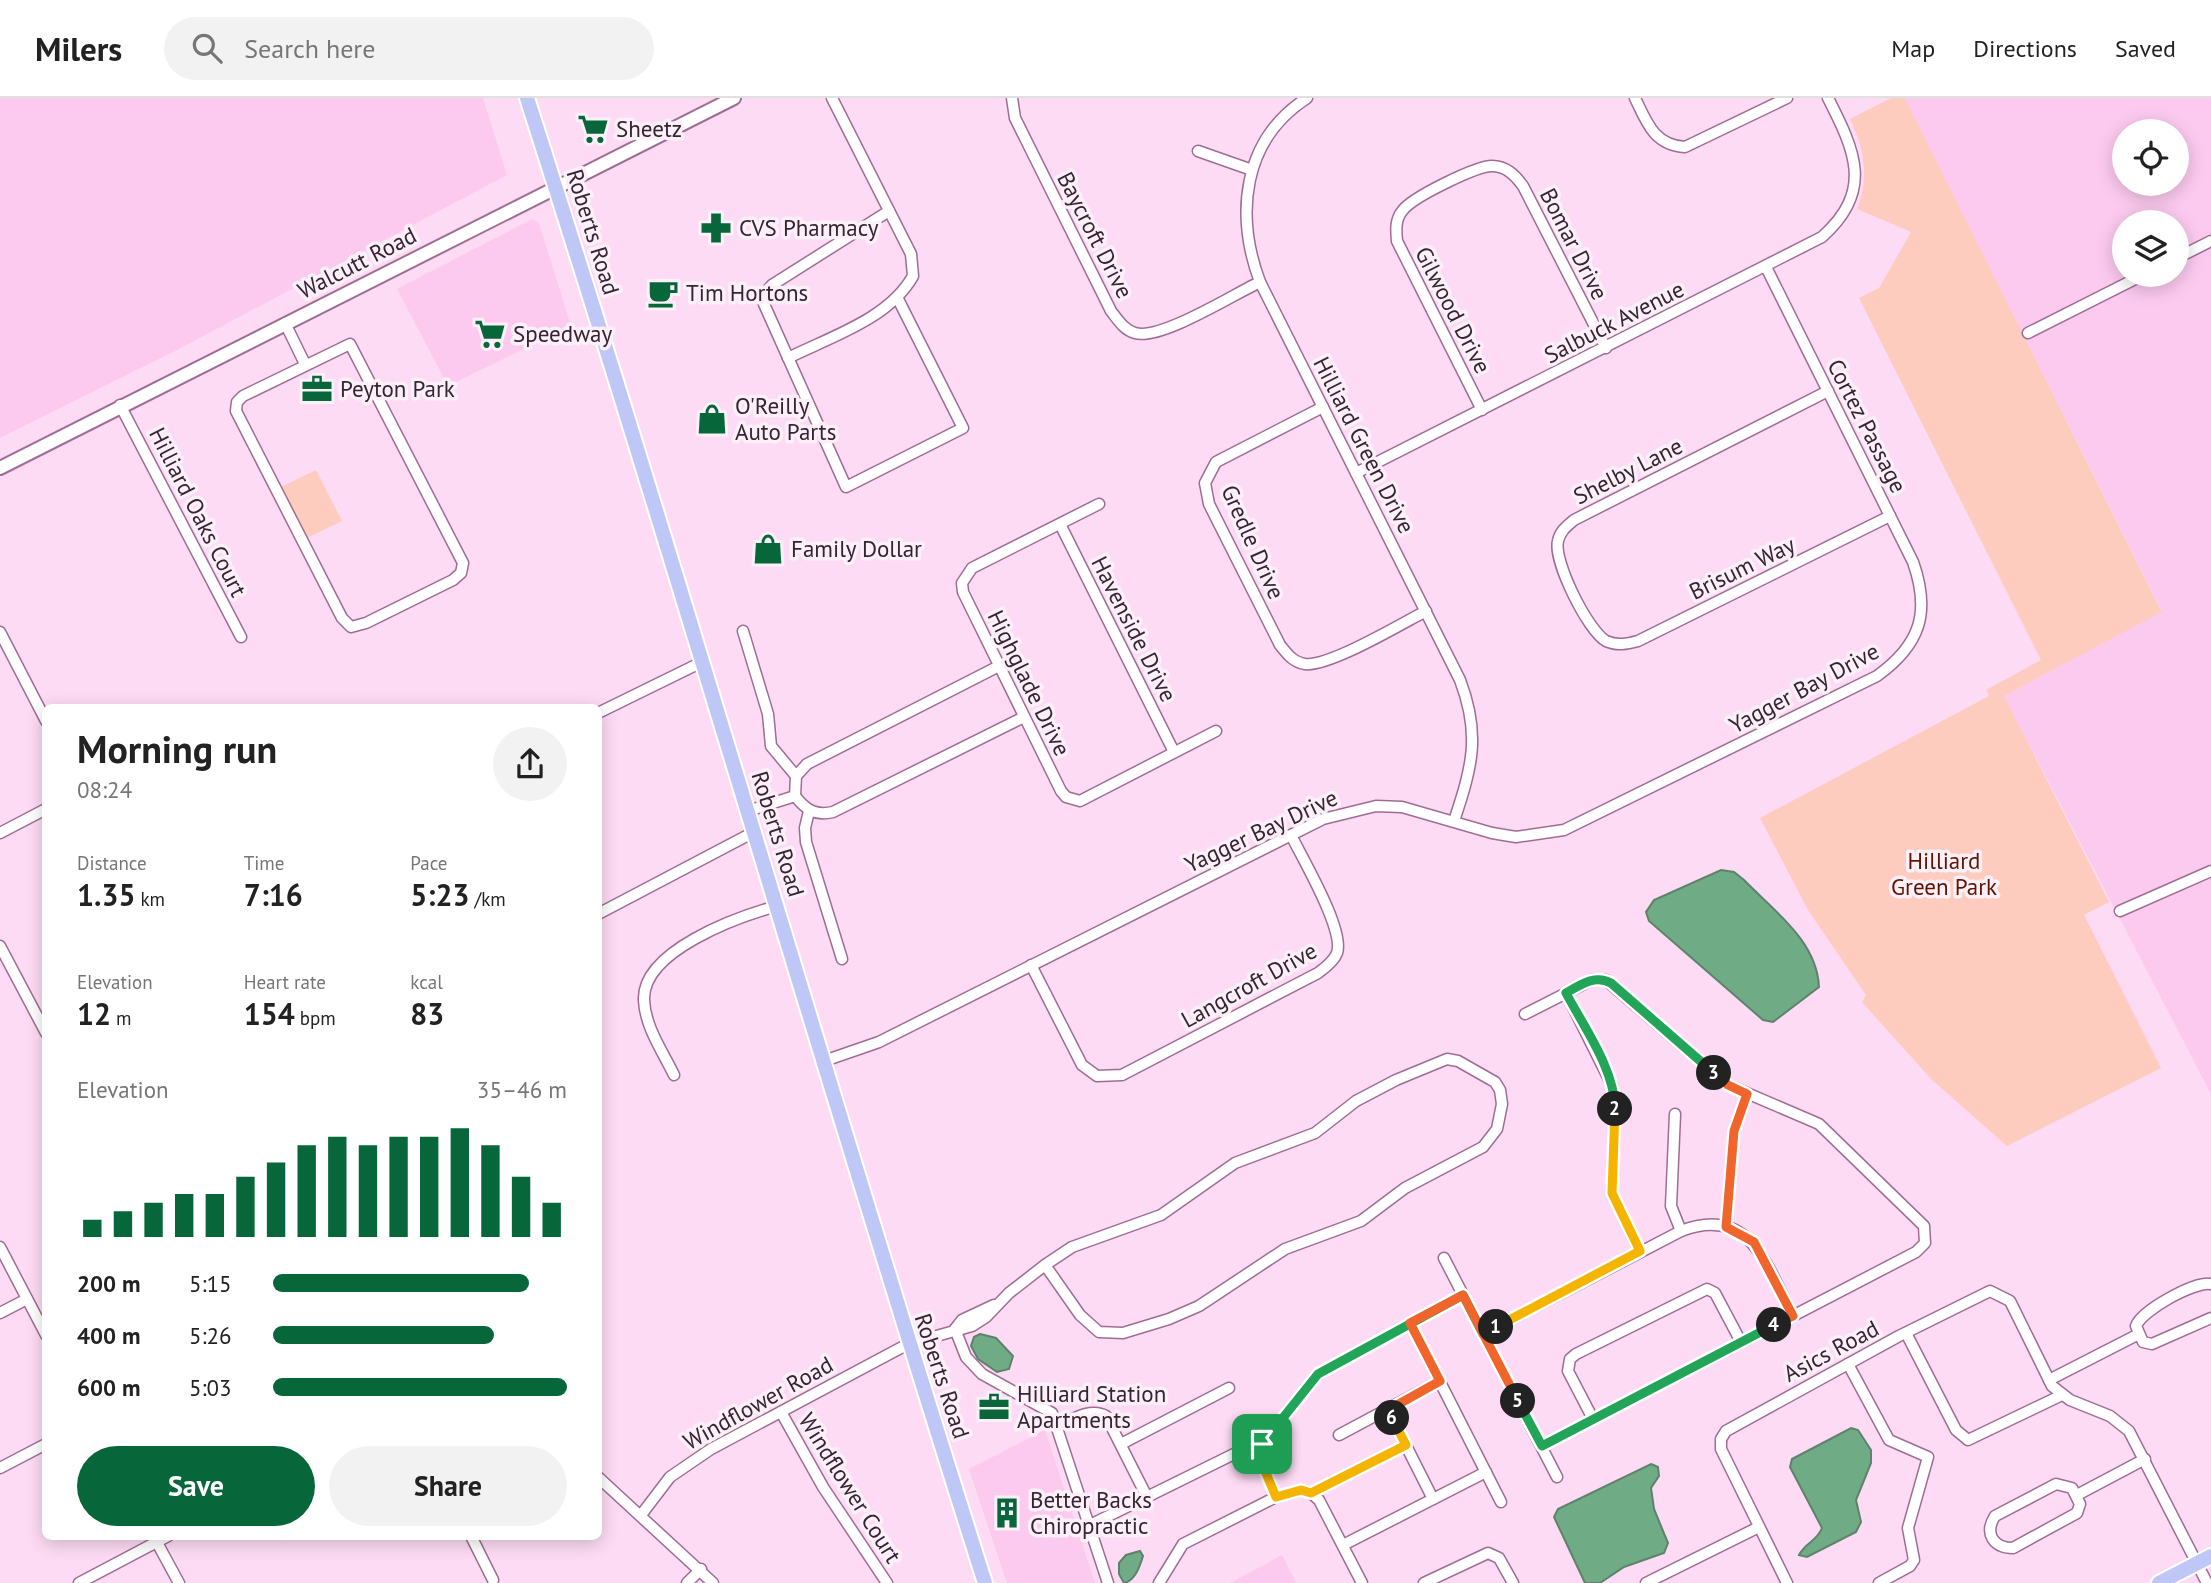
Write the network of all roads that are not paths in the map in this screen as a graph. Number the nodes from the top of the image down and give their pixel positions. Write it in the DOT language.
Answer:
graph roads {
  1 [pos="527,98"];
  2 [pos="734,98"];
  3 [pos="832,98"];
  4 [pos="1012,98"];
  5 [pos="1307,98"];
  6 [pos="1635,98"];
  7 [pos="1787,98"];
  8 [pos="1828,98"];
  9 [pos="1198,151"];
  10 [pos="1499,167"];
  11 [pos="1252,170"];
  12 [pos="555,188"];
  13 [pos="889,211"];
  14 [pos="2211,241"];
  15 [pos="2189,252"];
  16 [pos="1766,267"];
  17 [pos="1260,282"];
  18 [pos="2119,287"];
  19 [pos="898,299"];
  20 [pos="285,323"];
  21 [pos="2028,332"];
  22 [pos="1605,348"];
  23 [pos="788,358"];
  24 [pos="305,364"];
  25 [pos="1828,391"];
  26 [pos="120,405"];
  27 [pos="1323,407"];
  28 [pos="1482,410"];
  29 [pos="0,468"];
  30 [pos="1356,473"];
  31 [pos="1099,504"];
  32 [pos="1890,516"];
  33 [pos="1059,524"];
  34 [pos="1923,605"];
  35 [pos="1426,611"];
  36 [pos="743,631"];
  37 [pos="0,632"];
  38 [pos="241,638"];
  39 [pos="1608,642"];
  40 [pos="702,662"];
  41 [pos="999,666"];
  42 [pos="602,711"];
  43 [pos="42,713"];
  44 [pos="1024,717"];
  45 [pos="1216,732"];
  46 [pos="1174,752"];
  47 [pos="796,776"];
  48 [pos="794,796"];
  49 [pos="42,811"];
  50 [pos="748,811"];
  51 [pos="809,811"];
  52 [pos="1454,821"];
  53 [pos="754,832"];
  54 [pos="0,833"];
  55 [pos="1291,835"];
  56 [pos="2211,871"];
  57 [pos="777,906"];
  58 [pos="2120,911"];
  59 [pos="602,912"];
  60 [pos="0,946"];
  61 [pos="842,960"];
  62 [pos="1031,965"];
  63 [pos="1566,993"];
  64 [pos="1525,1014"];
  65 [pos="42,1025"];
  66 [pos="824,1061"];
  67 [pos="674,1075"];
  68 [pos="1747,1094"];
  69 [pos="1675,1114"];
  70 [pos="1726,1227"];
  71 [pos="1681,1231"];
  72 [pos="0,1247"];
  73 [pos="1640,1251"];
  74 [pos="1444,1258"];
  75 [pos="1045,1265"];
  76 [pos="2211,1284"];
  77 [pos="1463,1295"];
  78 [pos="27,1299"];
  79 [pos="0,1313"];
  80 [pos="1793,1316"];
  81 [pos="2211,1318"];
  82 [pos="1410,1323"];
  83 [pos="42,1327"];
  84 [pos="955,1329"];
  85 [pos="1906,1333"];
  86 [pos="1483,1334"];
  87 [pos="2137,1335"];
  88 [pos="1741,1342"];
  89 [pos="908,1343"];
  90 [pos="1849,1364"];
  91 [pos="2049,1380"];
  92 [pos="1440,1381"];
  93 [pos="1229,1388"];
  94 [pos="2062,1395"];
  95 [pos="1388,1410"];
  96 [pos="781,1412"];
  97 [pos="1593,1419"];
  98 [pos="1057,1427"];
  99 [pos="1339,1435"];
  100 [pos="1121,1444"];
  101 [pos="1262,1444"];
  102 [pos="1406,1445"];
  103 [pos="42,1446"];
  104 [pos="1542,1446"];
  105 [pos="2145,1459"];
  106 [pos="0,1468"];
  107 [pos="1486,1472"];
  108 [pos="1557,1477"];
  109 [pos="602,1480"];
  110 [pos="1311,1493"];
  111 [pos="1146,1495"];
  112 [pos="2077,1495"];
  113 [pos="1276,1497"];
  114 [pos="1433,1499"];
  115 [pos="1502,1502"];
  116 [pos="641,1515"];
  117 [pos="1090,1525"];
  118 [pos="1759,1527"];
  119 [pos="153,1540"];
  120 [pos="156,1540"];
  121 [pos="473,1540"];
  122 [pos="1343,1545"];
  123 [pos="2211,1556"];
  124 [pos="2197,1563"];
  125 [pos="701,1569"];
  126 [pos="493,1580"];
  127 [pos="79,1583"];
  128 [pos="179,1583"];
  129 [pos="687,1583"];
  130 [pos="713,1583"];
  131 [pos="887,1583"];
  132 [pos="985,1583"];
  133 [pos="1108,1583"];
  134 [pos="1159,1583"];
  135 [pos="1362,1583"];
  136 [pos="1424,1583"];
  137 [pos="1513,1583"];
  138 [pos="1646,1583"];
  139 [pos="1787,1583"];
  140 [pos="1879,1583"];
  141 [pos="2159,1583"];
  142 [pos="2207,1583"];
  1 -- 12 [label="main road, Roberts Road"];
  2 -- 12 [label="street, Walcutt Road"];
  3 -- 13 [label="street"];
  4 -- 17 [label="street, Baycroft Drive"];
  5 -- 11 [label="street, Hilliard Green Drive"];
  6 -- 7 [label="street"];
  8 -- 16 [label="street, Salbuck Avenue"];
  9 -- 11 [label="street"];
  10 -- 22 [label="street, Bomar Drive"];
  10 -- 28 [label="street, Gilwood Drive"];
  11 -- 17 [label="street, Hilliard Green Drive"];
  12 -- 20 [label="street, Walcutt Road"];
  12 -- 40 [label="main road, Roberts Road"];
  13 -- 19 [label="street"];
  13 -- 23 [label="street"];
  14 -- 15 [label="street"];
  16 -- 22 [label="street, Salbuck Avenue"];
  16 -- 25 [label="street, Cortez Passage"];
  17 -- 27 [label="street, Hilliard Green Drive"];
  18 -- 21 [label="street"];
  19 -- 23 [label="street"];
  19 -- 23 [label="street"];
  20 -- 24 [label="street"];
  20 -- 26 [label="street, Walcutt Road"];
  22 -- 28 [label="street, Salbuck Avenue"];
  24 -- 24 [label="street"];
  25 -- 32 [label="street, Cortez Passage"];
  25 -- 39 [label="street, Shelby Lane"];
  26 -- 29 [label="street, Walcutt Road"];
  26 -- 38 [label="street, Hilliard Oaks Court"];
  27 -- 30 [label="street, Hilliard Green Drive"];
  27 -- 35 [label="street, Gredle Drive"];
  28 -- 30 [label="street, Salbuck Avenue"];
  30 -- 35 [label="street, Hilliard Green Drive"];
  31 -- 33 [label="street"];
  32 -- 34 [label="street, Cortez Passage"];
  32 -- 39 [label="street, Brisum Way"];
  33 -- 41 [label="street, Highglade Drive"];
  33 -- 46 [label="street, Havenside Drive"];
  34 -- 52 [label="street, Yagger Bay Drive"];
  35 -- 52 [label="street, Hilliard Green Drive"];
  36 -- 47 [label="street"];
  37 -- 43 [label="street"];
  40 -- 42 [label="street"];
  40 -- 50 [label="main road, Roberts Road"];
  41 -- 44 [label="street, Highglade Drive"];
  41 -- 47 [label="street"];
  44 -- 46 [label="street, Highglade Drive"];
  44 -- 51 [label="street"];
  45 -- 46 [label="street"];
  47 -- 48 [label="street"];
  48 -- 50 [label="street"];
  48 -- 51 [label="street"];
  49 -- 54 [label="street"];
  50 -- 53 [label="main road, Roberts Road"];
  51 -- 61 [label="street"];
  52 -- 55 [label="street, Yagger Bay Drive"];
  53 -- 57 [label="main road, Roberts Road"];
  53 -- 59 [label="street"];
  55 -- 62 [label="street, Yagger Bay Drive"];
  55 -- 62 [label="street, Langcroft Drive"];
  56 -- 58 [label="street"];
  57 -- 66 [label="main road, Roberts Road"];
  57 -- 67 [label="street"];
  60 -- 65 [label="street"];
  62 -- 66 [label="street, Yagger Bay Drive"];
  63 -- 64 [label="street"];
  63 -- 68 [label="street"];
  63 -- 73 [label="street"];
  66 -- 89 [label="main road, Roberts Road"];
  68 -- 70 [label="street"];
  68 -- 80 [label="street"];
  69 -- 71 [label="street"];
  70 -- 71 [label="street"];
  70 -- 80 [label="street"];
  71 -- 73 [label="street"];
  72 -- 78 [label="street"];
  73 -- 86 [label="street"];
  74 -- 77 [label="street"];
  75 -- 75 [label="street, Windflower Road"];
  75 -- 84 [label="street, Windflower Road"];
  76 -- 87 [label="street"];
  77 -- 82 [label="street"];
  77 -- 86 [label="street"];
  78 -- 79 [label="street"];
  78 -- 83 [label="street"];
  80 -- 88 [label="street"];
  81 -- 87 [label="street"];
  82 -- 92 [label="street"];
  82 -- 101 [label="street"];
  84 -- 89 [label="street, Windflower Road"];
  84 -- 98 [label="street"];
  85 -- 90 [label="street, Asics Road"];
  85 -- 91 [label="street, Asics Road"];
  85 -- 94 [label="street"];
  86 -- 104 [label="street"];
  87 -- 91 [label="street"];
  88 -- 97 [label="street"];
  88 -- 97 [label="street"];
  89 -- 96 [label="street, Windflower Road"];
  89 -- 132 [label="main road, Roberts Road"];
  90 -- 118 [label="street, Asics Road"];
  90 -- 140 [label="street"];
  91 -- 94 [label="street, Asics Road"];
  92 -- 95 [label="street"];
  92 -- 107 [label="street"];
  93 -- 100 [label="street"];
  94 -- 105 [label="street"];
  95 -- 99 [label="street"];
  95 -- 102 [label="street"];
  96 -- 116 [label="street, Windflower Road"];
  96 -- 131 [label="street, Windflower Court"];
  97 -- 104 [label="street"];
  98 -- 100 [label="street"];
  98 -- 117 [label="street"];
  100 -- 111 [label="street"];
  101 -- 111 [label="street"];
  101 -- 113 [label="street"];
  102 -- 110 [label="street"];
  102 -- 114 [label="street"];
  103 -- 106 [label="street"];
  104 -- 108 [label="street"];
  105 -- 112 [label="street"];
  105 -- 124 [label="street"];
  107 -- 114 [label="street"];
  107 -- 115 [label="street"];
  109 -- 116 [label="street"];
  110 -- 113 [label="street"];
  110 -- 122 [label="street"];
  111 -- 117 [label="street"];
  112 -- 112 [label="street"];
  113 -- 134 [label="street"];
  114 -- 122 [label="street"];
  116 -- 125 [label="street"];
  117 -- 133 [label="street"];
  118 -- 138 [label="street"];
  118 -- 139 [label="street, Asics Road"];
  119 -- 127 [label="street"];
  120 -- 128 [label="street"];
  121 -- 126 [label="street"];
  122 -- 135 [label="street"];
  123 -- 124 [label="main road"];
  124 -- 141 [label="main road"];
  124 -- 142 [label="street"];
  125 -- 129 [label="street"];
  125 -- 130 [label="street"];
  136 -- 137 [label="street"];
}
